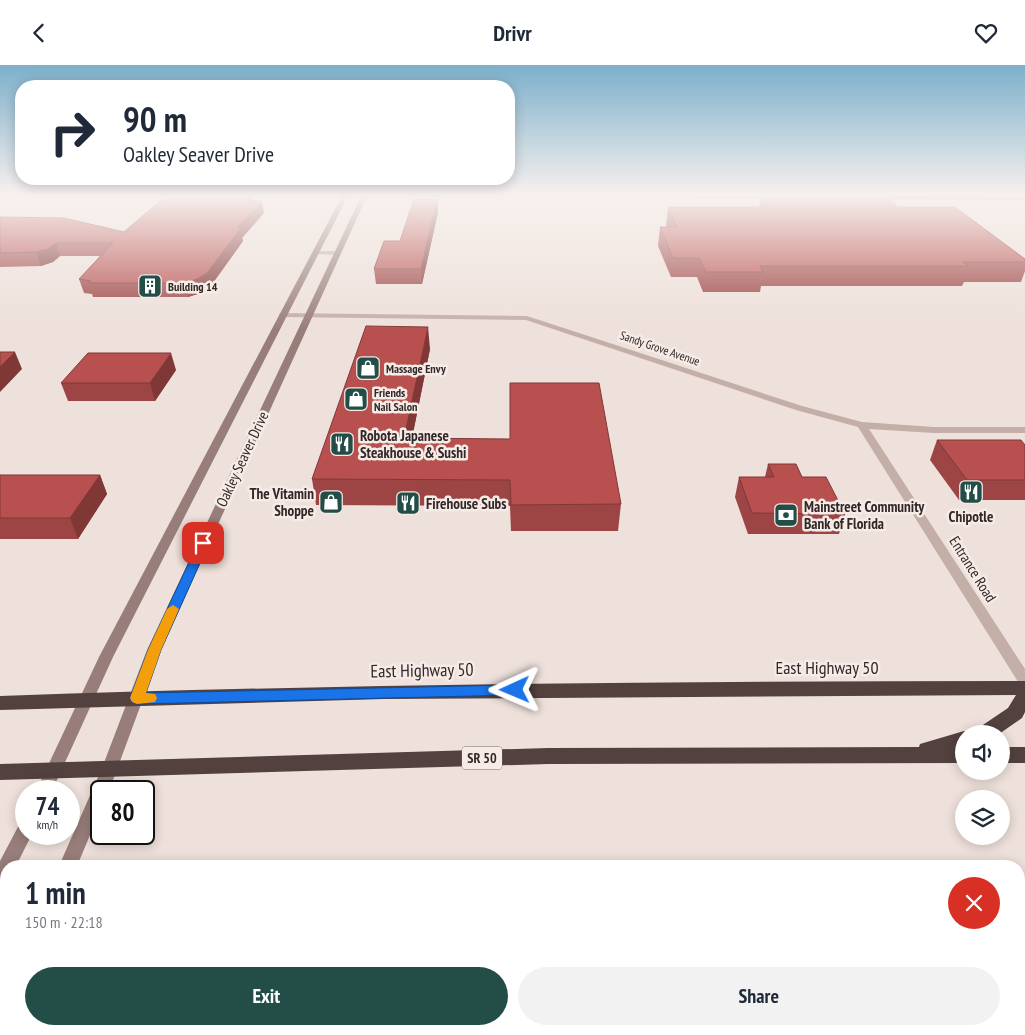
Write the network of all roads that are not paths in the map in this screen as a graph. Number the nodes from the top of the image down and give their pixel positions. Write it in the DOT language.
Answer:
graph roads {
  1 [pos="323,239"];
  2 [pos="344,239"];
  3 [pos="316,253"];
  4 [pos="338,253"];
  5 [pos="283,315"];
  6 [pos="308,315"];
  7 [pos="862,425"];
  8 [pos="1025,430"];
  9 [pos="1025,681"];
  10 [pos="1025,688"];
  11 [pos="1025,696"];
  12 [pos="137,698"];
  13 [pos="86,700"];
  14 [pos="0,703"];
  15 [pos="997,725"];
  16 [pos="955,742"];
  17 [pos="909,755"];
  18 [pos="955,755"];
  19 [pos="1010,755"];
  20 [pos="1025,755"];
  21 [pos="110,768"];
  22 [pos="54,770"];
  23 [pos="0,772"];
  24 [pos="49,780"];
  25 [pos="18,845"];
  26 [pos="10,860"];
  27 [pos="71,860"];
  1 -- 3 [label="street, Oakley Seaver Drive"];
  2 -- 4 [label="street, Oakley Seaver Drive"];
  3 -- 4 [label="street"];
  3 -- 5 [label="street, Oakley Seaver Drive"];
  4 -- 6 [label="street, Oakley Seaver Drive"];
  5 -- 6 [label="street, Sandy Grove Avenue"];
  5 -- 13 [label="street, Oakley Seaver Drive"];
  6 -- 7 [label="street, Sandy Grove Avenue"];
  6 -- 12 [label="street, Oakley Seaver Drive"];
  7 -- 8 [label="street, Sandy Grove Avenue"];
  7 -- 9 [label="street, Entrance Road"];
  10 -- 12 [label="highway, East Highway 50"];
  11 -- 15 [label="highway"];
  12 -- 13 [label="highway, East Highway 50"];
  12 -- 21 [label="street, Oakley Seaver Drive"];
  13 -- 14 [label="highway, East Highway 50"];
  13 -- 22 [label="street, Oakley Seaver Drive"];
  16 -- 17 [label="highway"];
  17 -- 18 [label="highway, SR 50"];
  17 -- 21 [label="highway, SR 50"];
  19 -- 20 [label="highway"];
  21 -- 22 [label="highway, SR 50"];
  21 -- 27 [label="street, Oakley Seaver Drive"];
  22 -- 23 [label="highway, SR 50"];
  22 -- 24 [label="street, Oakley Seaver Drive"];
  25 -- 26 [label="street"];
}
